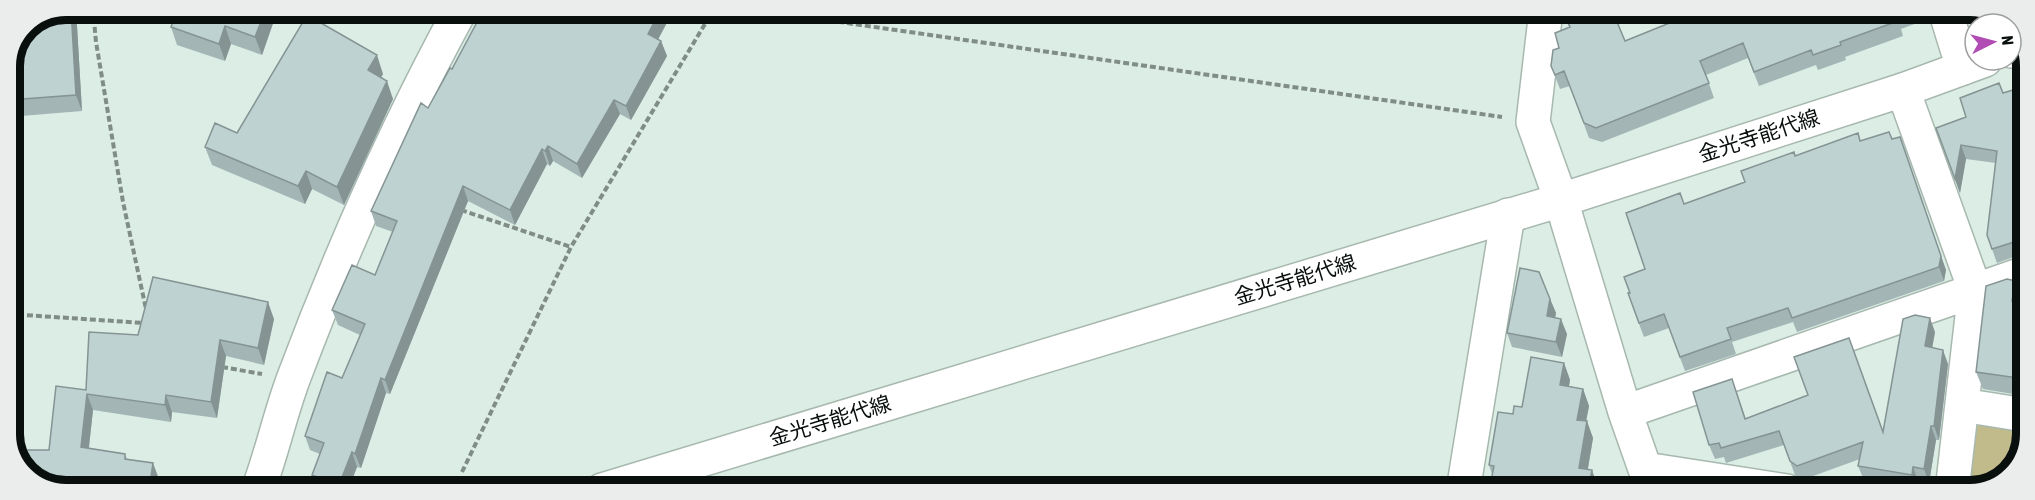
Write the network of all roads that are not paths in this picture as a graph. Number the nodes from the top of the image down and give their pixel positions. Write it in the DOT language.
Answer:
graph roads {
  1 [pos="456,20"];
  2 [pos="1545,20"];
  3 [pos="1951,20"];
  4 [pos="1963,43"];
  5 [pos="1963,68"];
  6 [pos="1903,90"];
  7 [pos="1561,200"];
  8 [pos="1508,215"];
  9 [pos="2016,276"];
  10 [pos="1975,290"];
  11 [pos="1962,405"];
  12 [pos="1625,412"];
  13 [pos="2016,414"];
  14 [pos="262,480"];
  15 [pos="635,480"];
  16 [pos="1465,480"];
  17 [pos="1716,480"];
  18 [pos="1953,480"];
  1 -- 14 [label="street"];
  2 -- 7 [label="street"];
  3 -- 4 [label="street"];
  5 -- 6 [label="street, 金光寺能代線"];
  6 -- 7 [label="street, 金光寺能代線"];
  6 -- 10 [label="street"];
  7 -- 8 [label="street, 金光寺能代線"];
  7 -- 12 [label="street"];
  8 -- 15 [label="street, 金光寺能代線"];
  8 -- 16 [label="street"];
  9 -- 10 [label="street"];
  10 -- 11 [label="street"];
  10 -- 12 [label="street"];
  11 -- 13 [label="street"];
  11 -- 18 [label="street"];
  12 -- 17 [label="street"];
}
